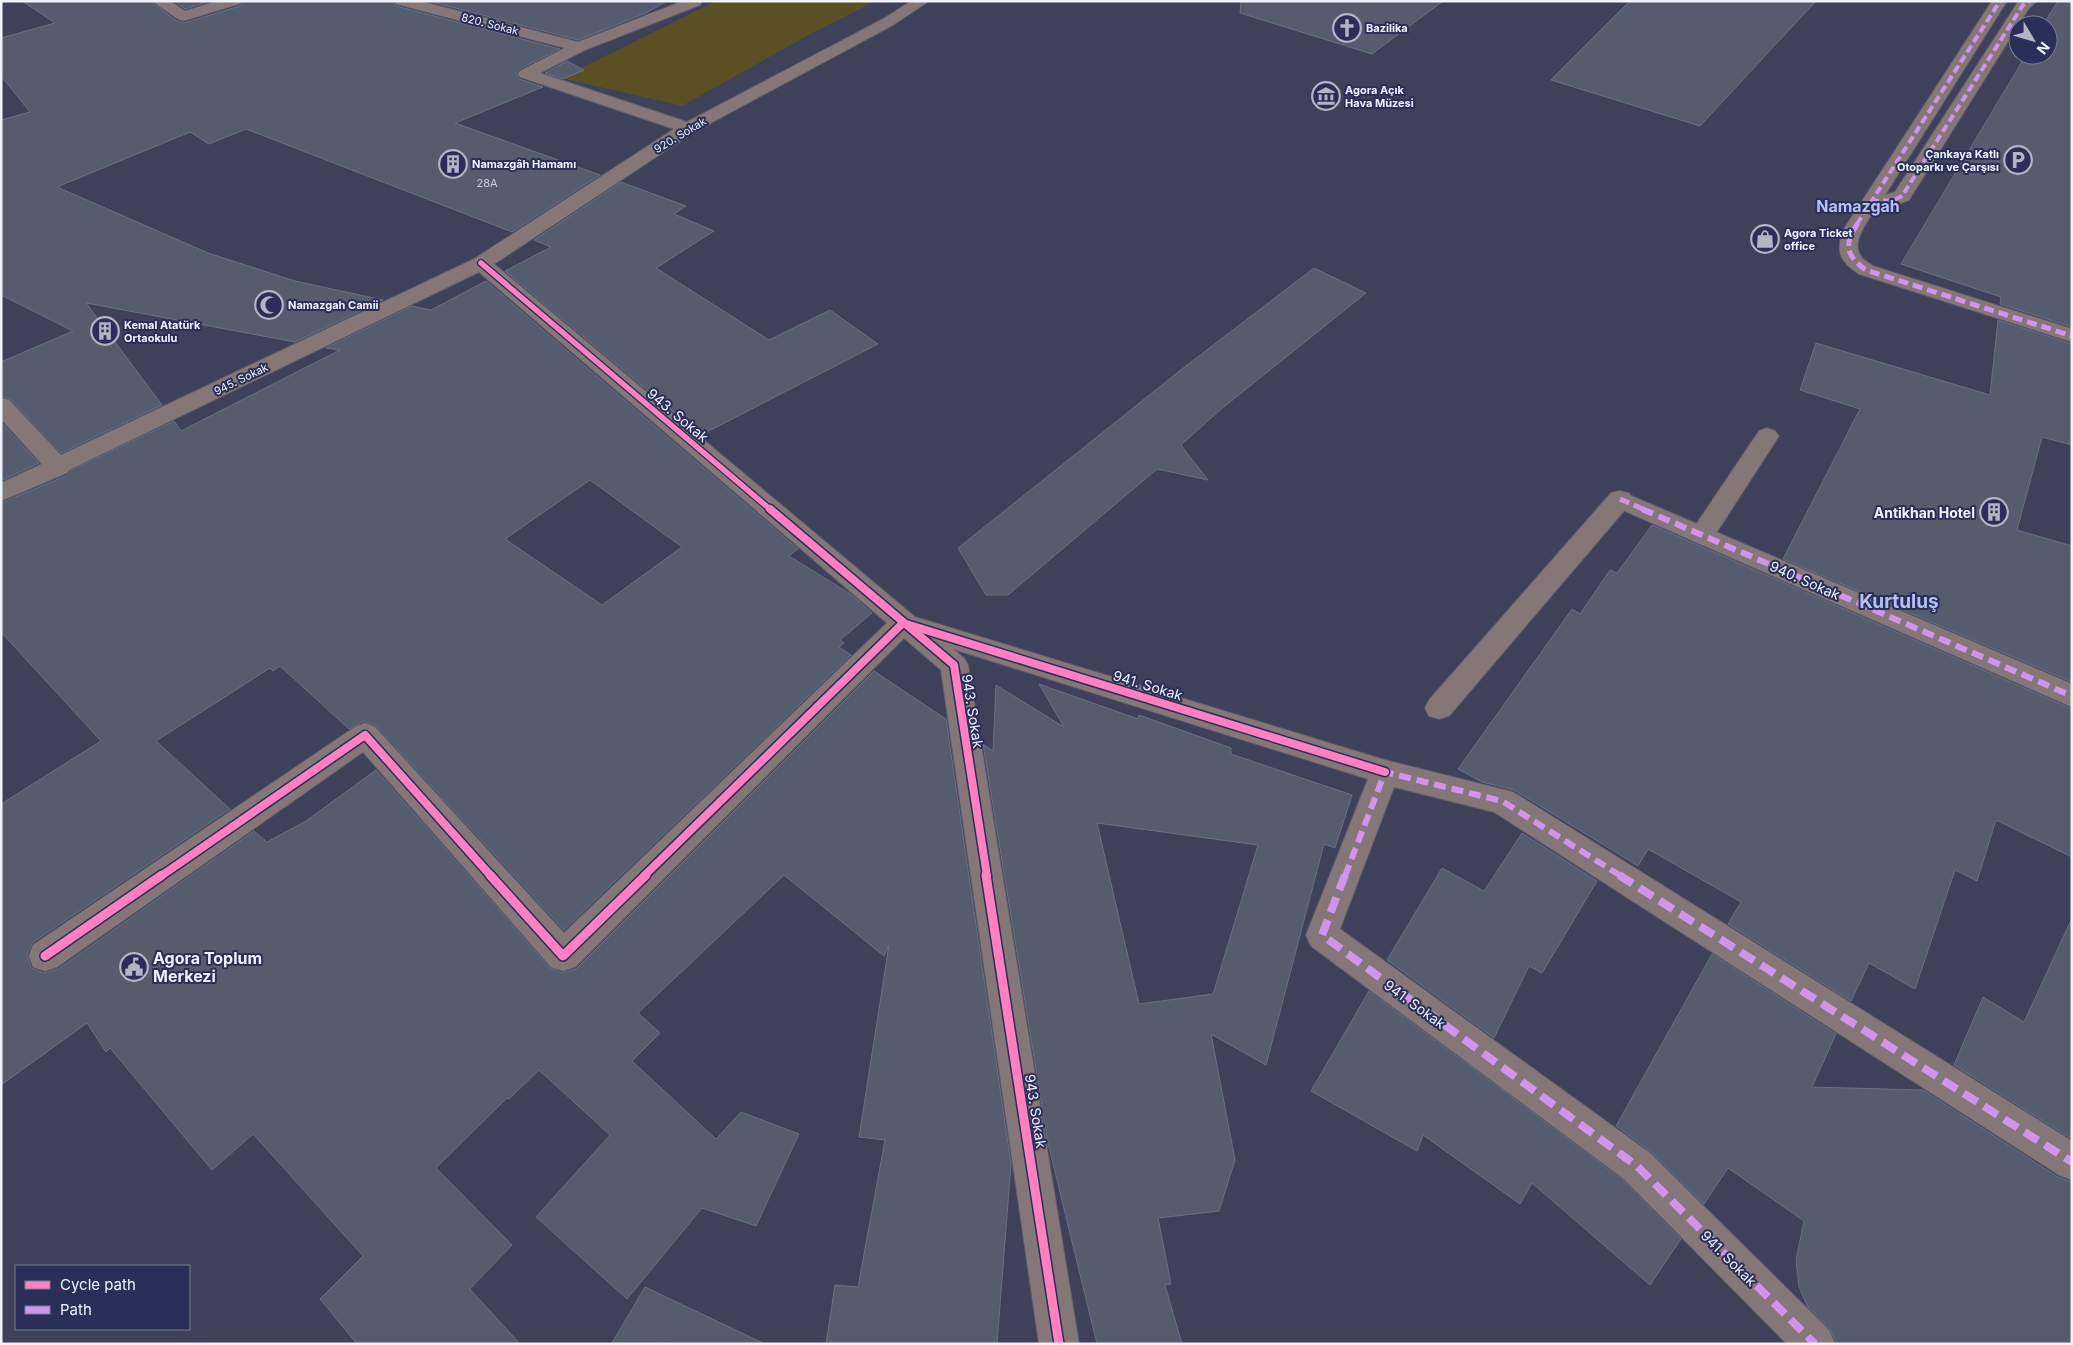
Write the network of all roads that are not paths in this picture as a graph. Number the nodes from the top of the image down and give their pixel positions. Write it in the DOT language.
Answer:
graph roads {
  1 [pos="159,1"];
  2 [pos="234,1"];
  3 [pos="402,1"];
  4 [pos="694,1"];
  5 [pos="922,1"];
  6 [pos="2000,1"];
  7 [pos="2025,2"];
  8 [pos="579,47"];
  9 [pos="688,128"];
  10 [pos="1872,201"];
  11 [pos="481,263"];
  12 [pos="2072,336"];
  13 [pos="1,405"];
  14 [pos="1767,436"];
  15 [pos="59,467"];
  16 [pos="1,493"];
  17 [pos="1702,535"];
  18 [pos="903,623"];
  19 [pos="2072,696"];
  20 [pos="1440,708"];
  21 [pos="1385,772"];
  22 [pos="45,956"];
  23 [pos="2072,1162"];
  24 [pos="1059,1344"];
  25 [pos="1815,1344"];
  1 -- 2 [label="street"];
  3 -- 8 [label="street, 820. Sokak"];
  4 -- 8 [label="street"];
  5 -- 9 [label="street, 920. Sokak"];
  6 -- 10 [label="street"];
  7 -- 10 [label="street"];
  8 -- 9 [label="street"];
  9 -- 11 [label="street, 920. Sokak"];
  10 -- 12 [label="street"];
  11 -- 15 [label="street, 945. Sokak"];
  11 -- 18 [label="street, 943. Sokak"];
  13 -- 15 [label="street"];
  14 -- 17 [label="street"];
  15 -- 16 [label="street, 945. Sokak"];
  17 -- 19 [label="street, 940. Sokak"];
  17 -- 20 [label="street, 940. Sokak"];
  18 -- 21 [label="street, 941. Sokak"];
  18 -- 22 [label="street"];
  18 -- 24 [label="street, 943. Sokak"];
  21 -- 23 [label="street"];
  21 -- 25 [label="street, 941. Sokak"];
}
